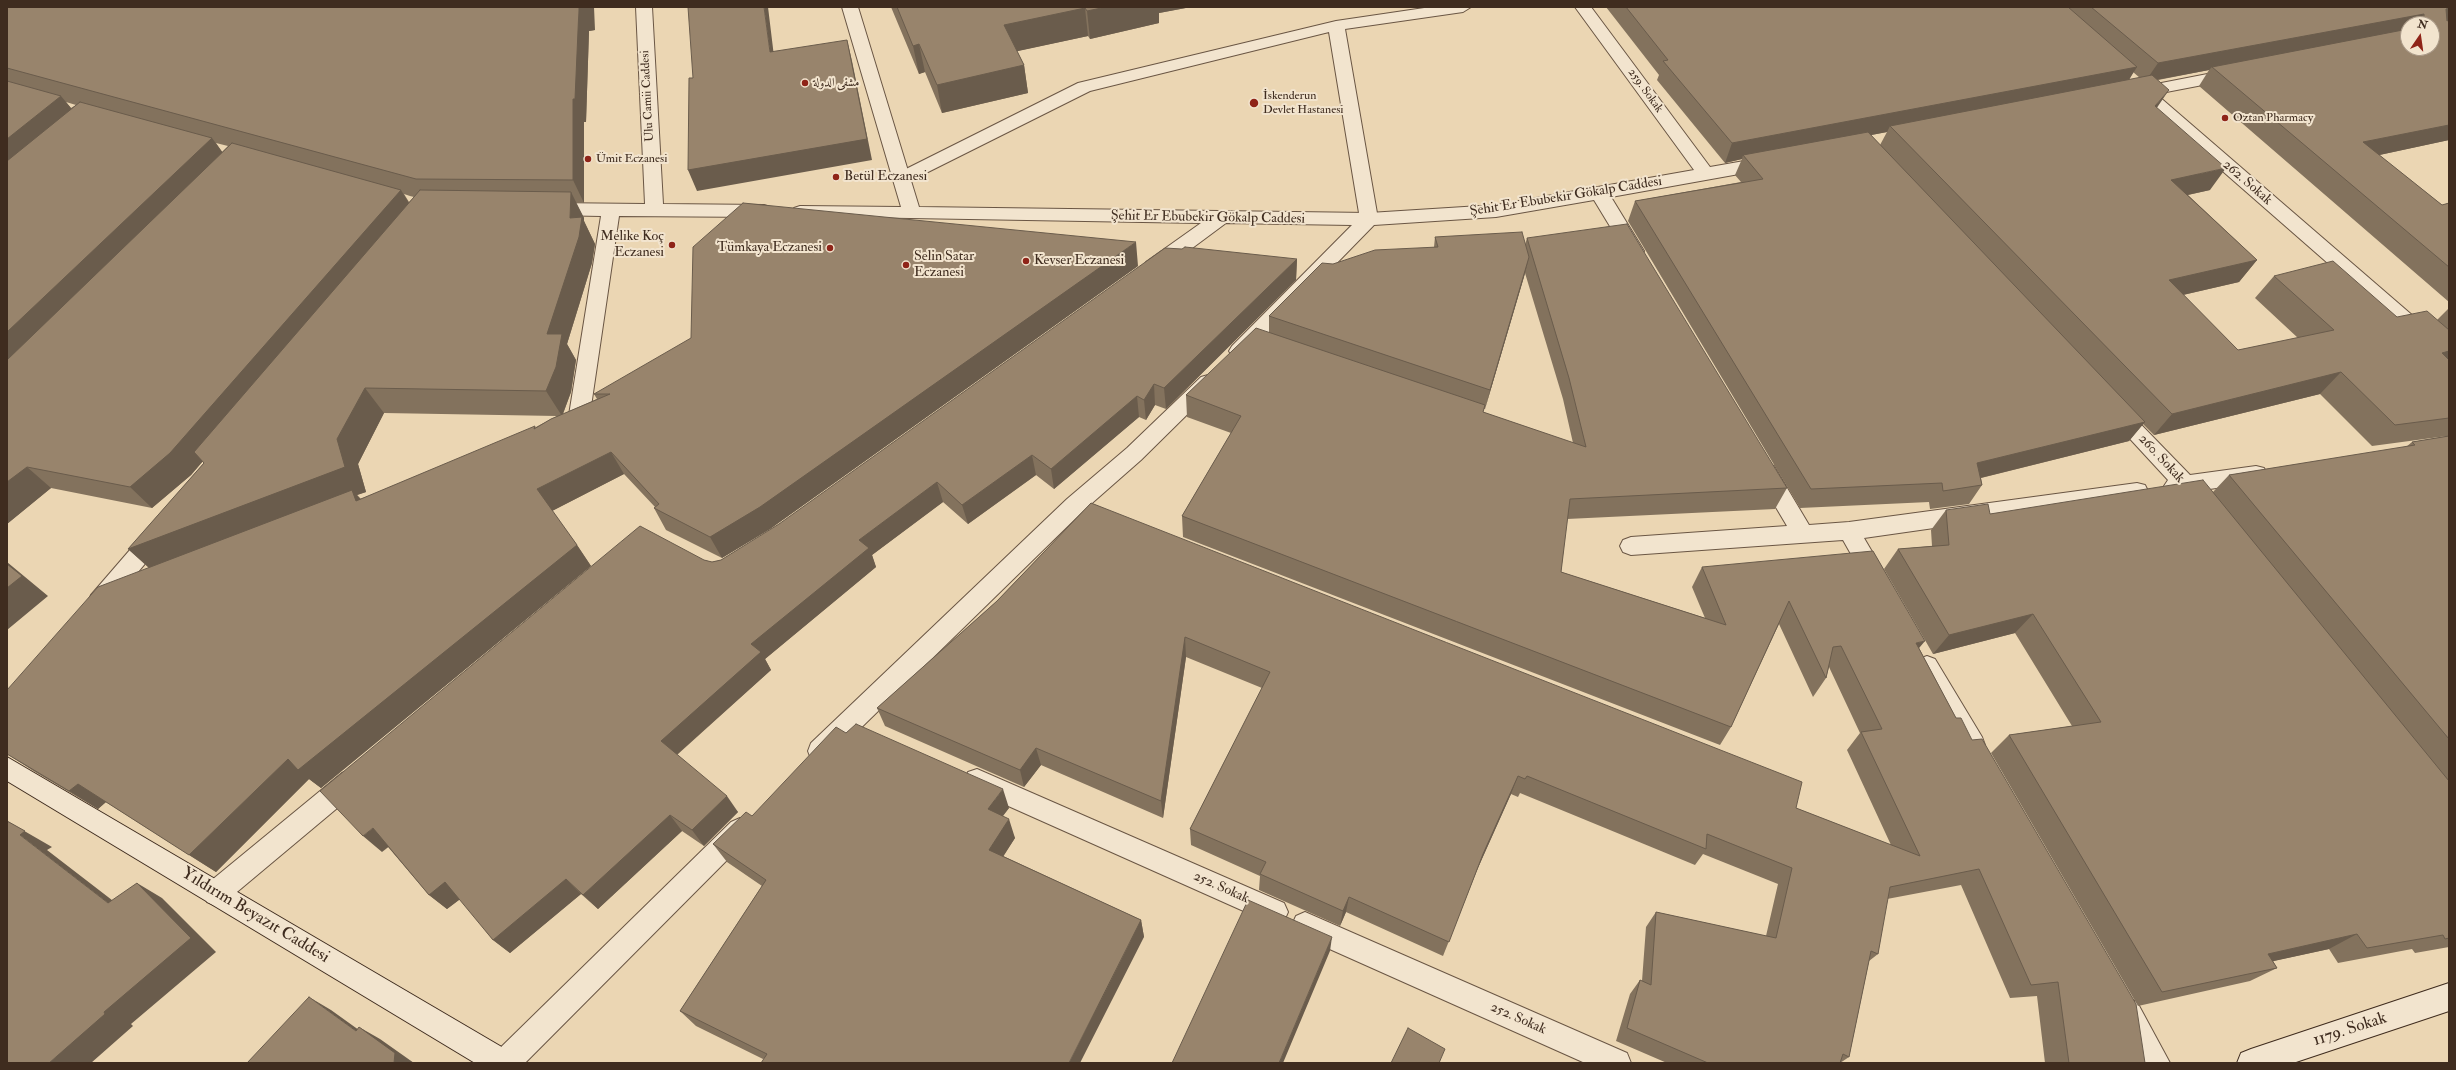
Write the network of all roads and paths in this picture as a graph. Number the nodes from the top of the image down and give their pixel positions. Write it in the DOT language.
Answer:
graph roads {
  1 [pos="644,7"];
  2 [pos="850,7"];
  3 [pos="1463,7"];
  4 [pos="1583,7"];
  5 [pos="1336,26"];
  6 [pos="2252,70"];
  7 [pos="2126,77"];
  8 [pos="2143,92"];
  9 [pos="2120,96"];
  10 [pos="1781,160"];
  11 [pos="1706,174"];
  12 [pos="902,178"];
  13 [pos="1600,194"];
  14 [pos="532,209"];
  15 [pos="611,209"];
  16 [pos="654,210"];
  17 [pos="912,213"];
  18 [pos="1221,218"];
  19 [pos="1369,219"];
  20 [pos="1645,269"];
  21 [pos="1138,278"];
  22 [pos="1252,338"];
  23 [pos="1274,346"];
  24 [pos="2449,358"];
  25 [pos="2104,398"];
  26 [pos="549,432"];
  27 [pos="1756,454"];
  28 [pos="2278,470"];
  29 [pos="2185,484"];
  30 [pos="1076,505"];
  31 [pos="1098,514"];
  32 [pos="170,517"];
  33 [pos="2215,522"];
  34 [pos="1850,531"];
  35 [pos="1804,535"];
  36 [pos="1631,546"];
  37 [pos="131,594"];
  38 [pos="1889,600"];
  39 [pos="1917,648"];
  40 [pos="369,766"];
  41 [pos="1985,766"];
  42 [pos="7,768"];
  43 [pos="803,768"];
  44 [pos="957,771"];
  45 [pos="758,812"];
  46 [pos="216,893"];
  47 [pos="2116,994"];
  48 [pos="2449,997"];
  49 [pos="503,1063"];
  50 [pos="1616,1063"];
  51 [pos="2156,1063"];
  52 [pos="2251,1063"];
  1 -- 16 [label="street, Ulu Camii Caddesi"];
  2 -- 12 [label="street"];
  3 -- 5 [label="street"];
  4 -- 11 [label="street, 259. Sokak"];
  5 -- 12 [label="street"];
  5 -- 19 [label="street"];
  6 -- 8 [label="street"];
  7 -- 8 [label="street, 262. Sokak"];
  8 -- 9 [label="street"];
  8 -- 24 [label="street, 262. Sokak"];
  10 -- 11 [label="street, Şehit Er Ebubekir Gökalp Caddesi"];
  11 -- 13 [label="street, Şehit Er Ebubekir Gökalp Caddesi"];
  12 -- 17 [label="street"];
  13 -- 19 [label="street, Şehit Er Ebubekir Gökalp Caddesi"];
  13 -- 20 [label="street"];
  14 -- 15 [label="street, Şehit Er Ebubekir Gökalp Caddesi"];
  15 -- 16 [label="street, Şehit Er Ebubekir Gökalp Caddesi"];
  15 -- 26 [label="street"];
  16 -- 17 [label="street, Şehit Er Ebubekir Gökalp Caddesi"];
  17 -- 18 [label="street, Şehit Er Ebubekir Gökalp Caddesi"];
  18 -- 19 [label="street, Şehit Er Ebubekir Gökalp Caddesi"];
  18 -- 21 [label="street"];
  19 -- 22 [label="street"];
  22 -- 23 [label="street"];
  22 -- 30 [label="street"];
  25 -- 29 [label="street, 260. Sokak"];
  27 -- 35 [label="street"];
  28 -- 29 [label="street"];
  29 -- 33 [label="street, 260. Sokak"];
  29 -- 34 [label="street"];
  30 -- 31 [label="street"];
  30 -- 43 [label="street"];
  32 -- 37 [label="street"];
  34 -- 35 [label="street"];
  34 -- 38 [label="street"];
  35 -- 36 [label="street"];
  39 -- 41 [label="street"];
  40 -- 46 [label="street"];
  42 -- 46 [label="street, Yıldırım Beyazıt Caddesi"];
  44 -- 50 [label="street, 252. Sokak"];
  45 -- 49 [label="street"];
  46 -- 49 [label="street, Yıldırım Beyazıt Caddesi"];
  47 -- 51 [label="street"];
  48 -- 52 [label="street, 1179. Sokak"];
}
